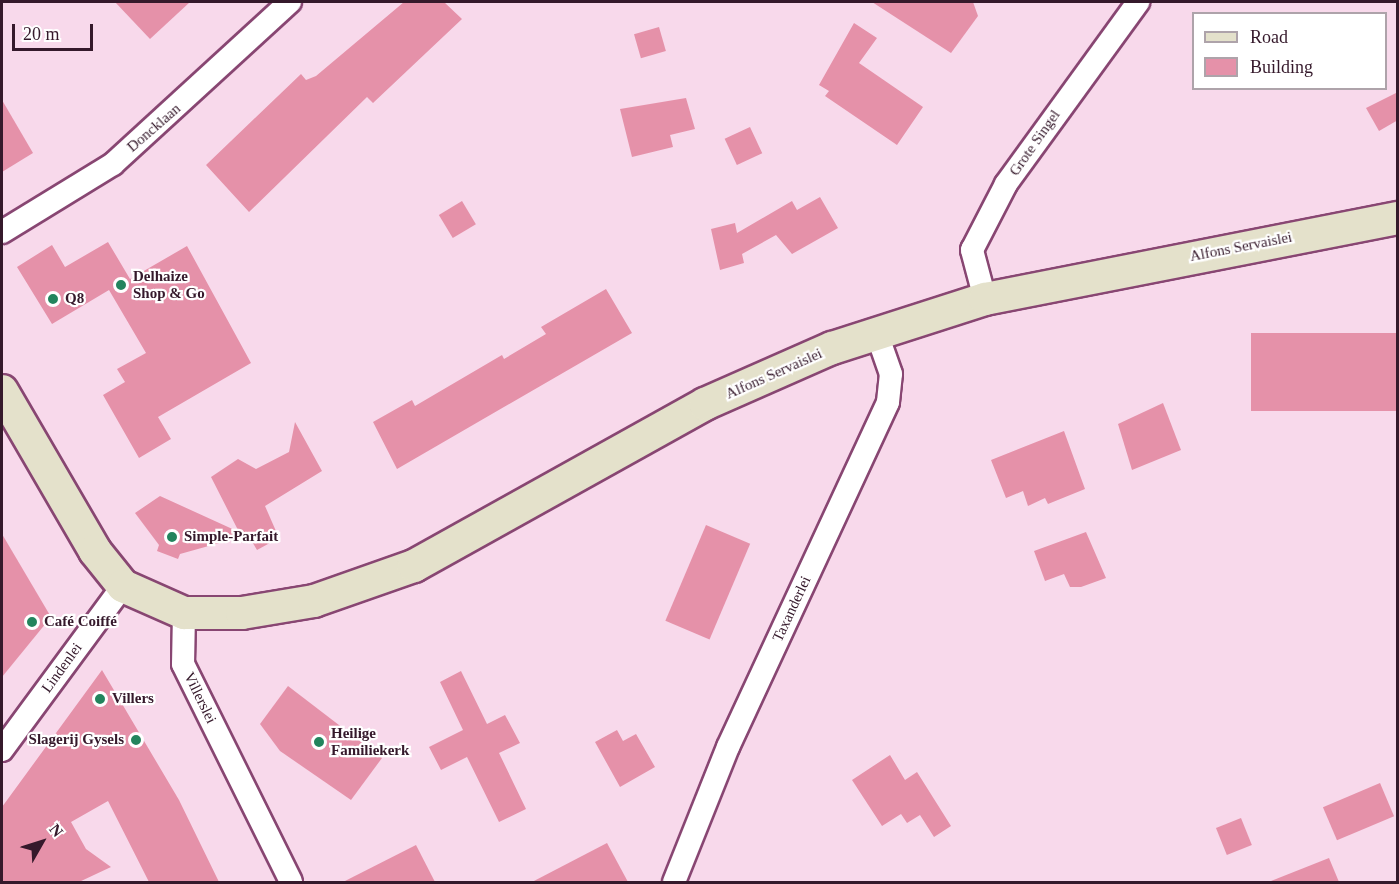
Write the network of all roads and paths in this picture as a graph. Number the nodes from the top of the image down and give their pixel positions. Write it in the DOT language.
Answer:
graph roads {
  1 [pos="290,2"];
  2 [pos="1138,2"];
  3 [pos="1398,218"];
  4 [pos="2,232"];
  5 [pos="985,299"];
  6 [pos="877,334"];
  7 [pos="2,391"];
  8 [pos="123,586"];
  9 [pos="184,613"];
  10 [pos="2,750"];
  11 [pos="291,882"];
  12 [pos="675,882"];
  1 -- 4 [label="street, Doncklaan"];
  2 -- 5 [label="street, Grote Singel"];
  3 -- 5 [label="street, Alfons Servaislei"];
  5 -- 6 [label="street, Alfons Servaislei"];
  6 -- 9 [label="street, Alfons Servaislei"];
  6 -- 12 [label="street, Taxanderlei"];
  7 -- 8 [label="street"];
  8 -- 9 [label="street"];
  8 -- 10 [label="street, Lindenlei"];
  9 -- 11 [label="street, Villerslei"];
}
